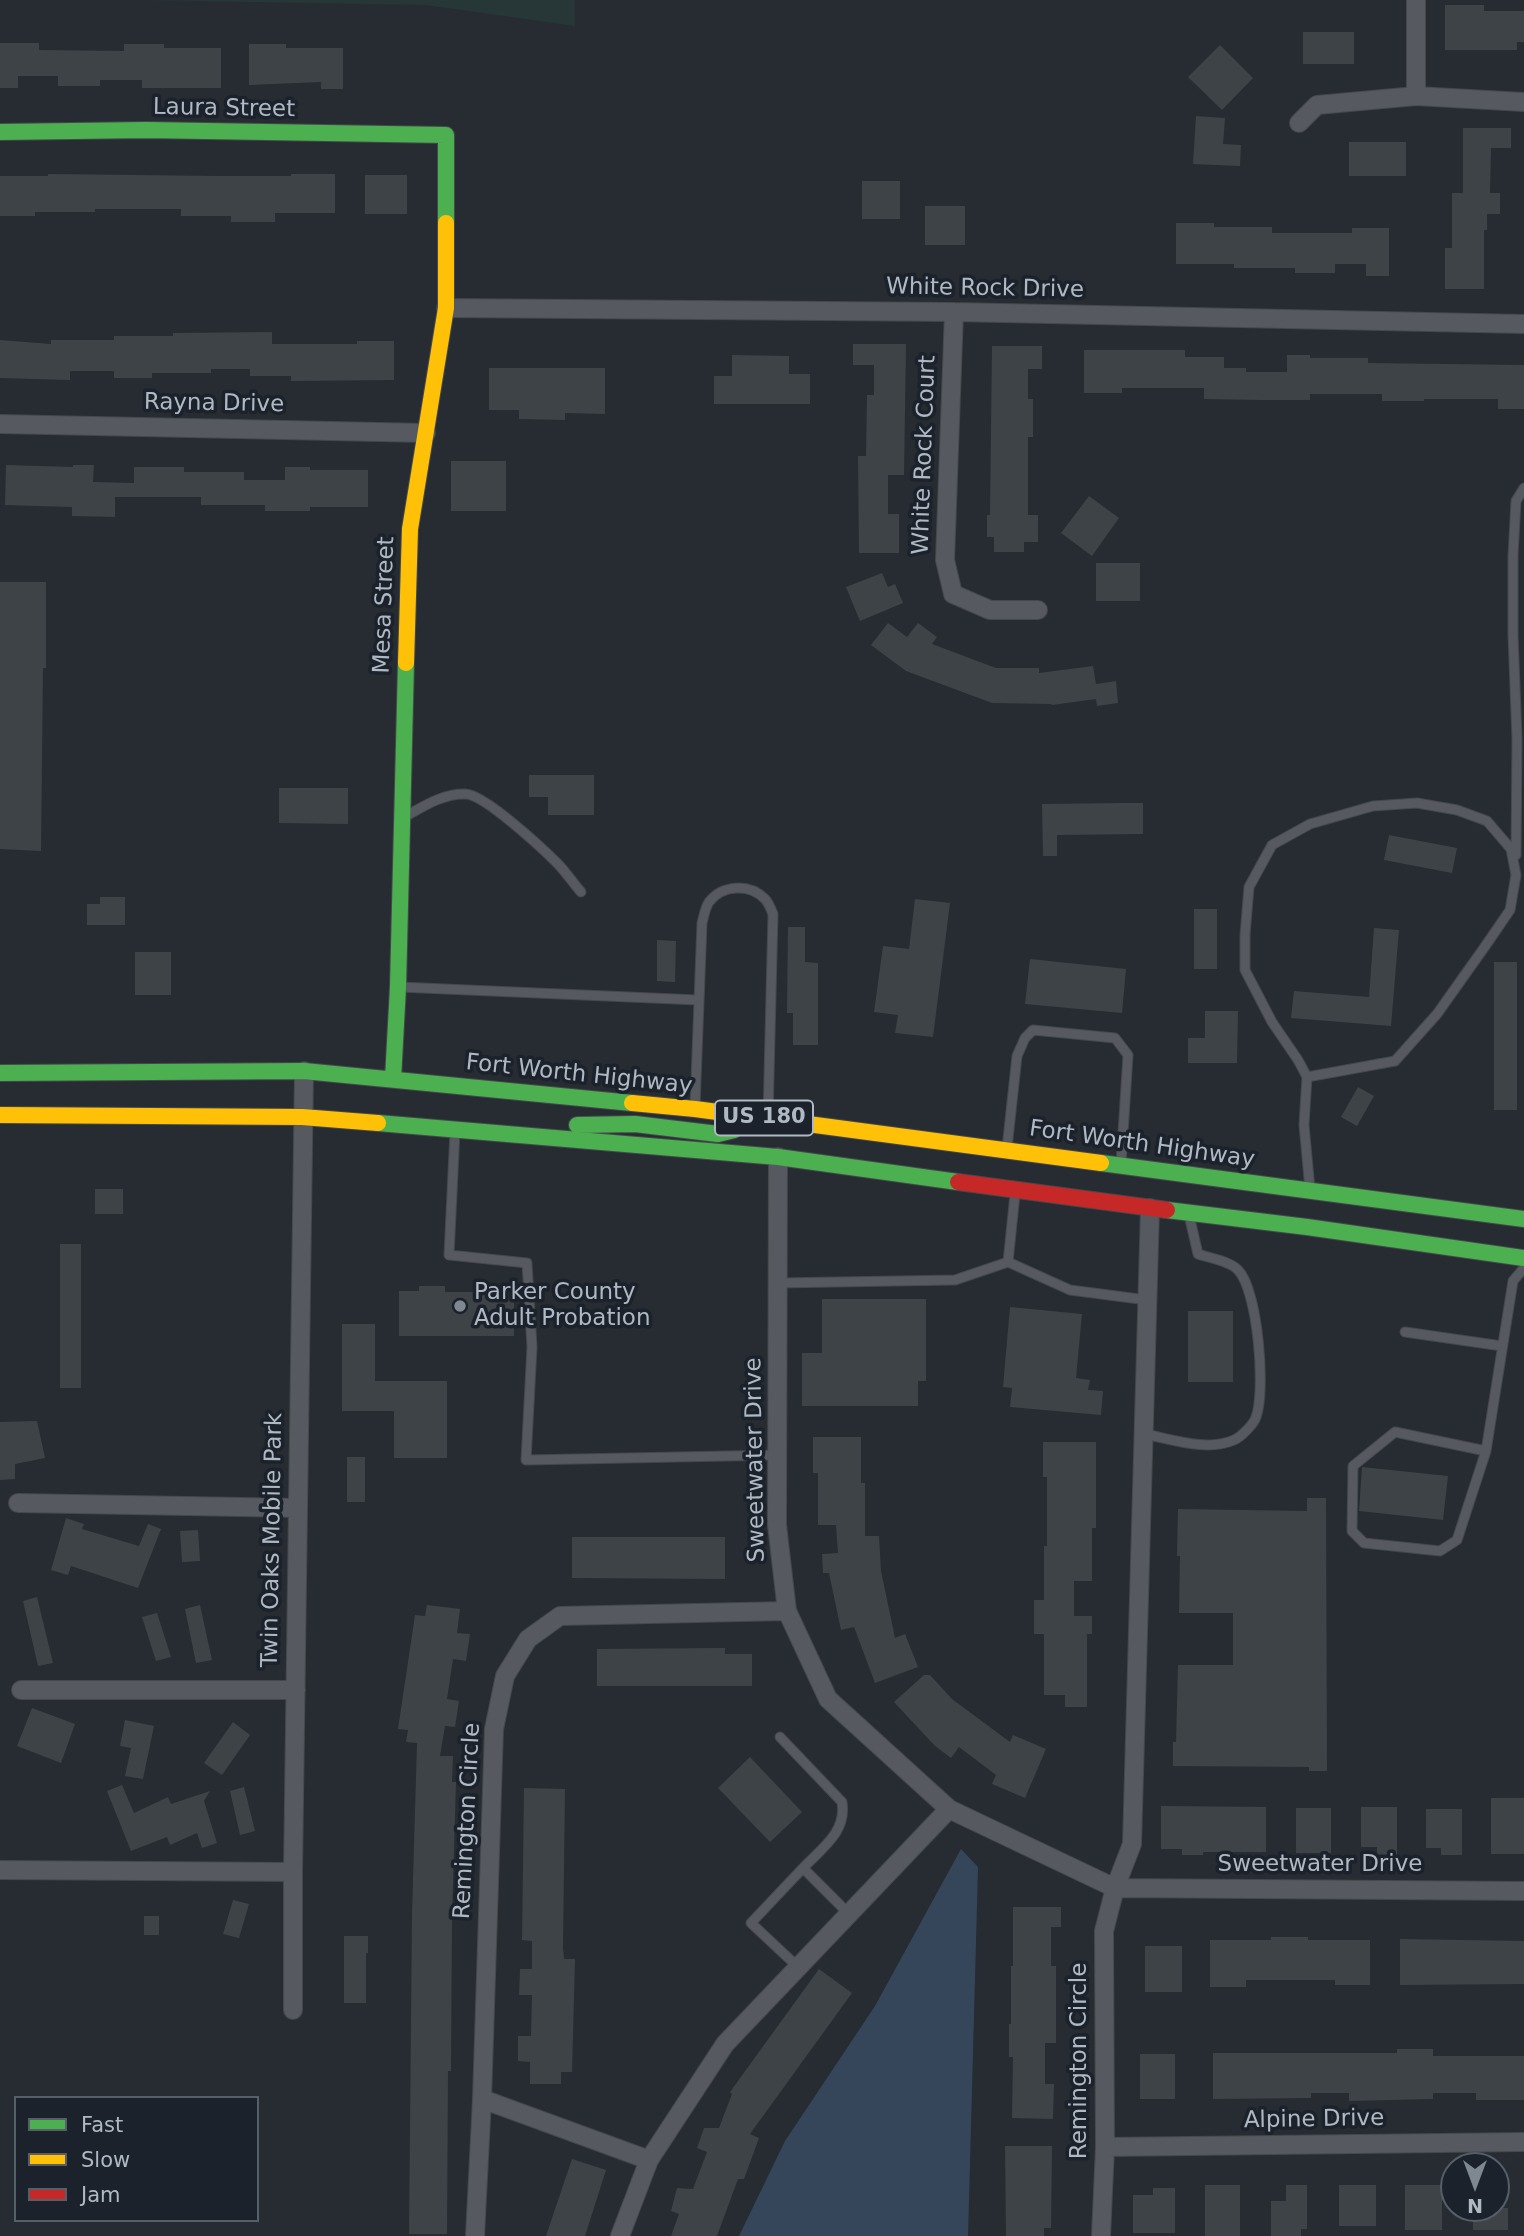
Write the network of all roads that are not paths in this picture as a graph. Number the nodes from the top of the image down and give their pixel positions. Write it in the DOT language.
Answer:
graph roads {
  1 [pos="1416,0"];
  2 [pos="1416,96"];
  3 [pos="1524,102"];
  4 [pos="1298,123"];
  5 [pos="0,132"];
  6 [pos="446,135"];
  7 [pos="446,308"];
  8 [pos="954,312"];
  9 [pos="1523,320"];
  10 [pos="0,424"];
  11 [pos="426,433"];
  12 [pos="1524,488"];
  13 [pos="1038,610"];
  14 [pos="401,819"];
  15 [pos="1516,874"];
  16 [pos="581,892"];
  17 [pos="398,987"];
  18 [pos="698,1000"];
  19 [pos="304,1071"];
  20 [pos="0,1073"];
  21 [pos="1307,1077"];
  22 [pos="393,1079"];
  23 [pos="695,1109"];
  24 [pos="0,1115"];
  25 [pos="749,1116"];
  26 [pos="302,1117"];
  27 [pos="768,1119"];
  28 [pos="455,1130"];
  29 [pos="543,1137"];
  30 [pos="814,1141"];
  31 [pos="791,1142"];
  32 [pos="966,1145"];
  33 [pos="1007,1150"];
  34 [pos="778,1157"];
  35 [pos="1121,1165"];
  36 [pos="1015,1190"];
  37 [pos="1150,1208"];
  38 [pos="1309,1208"];
  39 [pos="1188,1213"];
  40 [pos="1524,1219"];
  41 [pos="1524,1258"];
  42 [pos="1008,1262"];
  43 [pos="1524,1268"];
  44 [pos="778,1283"];
  45 [pos="1147,1300"];
  46 [pos="1405,1332"];
  47 [pos="1502,1346"];
  48 [pos="1144,1434"];
  49 [pos="1486,1451"];
  50 [pos="777,1455"];
  51 [pos="18,1503"];
  52 [pos="298,1508"];
  53 [pos="787,1611"];
  54 [pos="20,1690"];
  55 [pos="296,1690"];
  56 [pos="780,1737"];
  57 [pos="949,1809"];
  58 [pos="803,1868"];
  59 [pos="0,1870"];
  60 [pos="293,1872"];
  61 [pos="1115,1888"];
  62 [pos="1524,1891"];
  63 [pos="849,1914"];
  64 [pos="798,1967"];
  65 [pos="293,2010"];
  66 [pos="482,2099"];
  67 [pos="1524,2142"];
  68 [pos="1105,2147"];
  69 [pos="649,2160"];
  70 [pos="475,2236"];
  71 [pos="620,2236"];
  72 [pos="1101,2236"];
  1 -- 2 [label="street"];
  2 -- 3 [label="street"];
  2 -- 4 [label="street"];
  5 -- 6 [label="main road, Laura Street"];
  6 -- 7 [label="main road, Mesa Street"];
  7 -- 8 [label="street, White Rock Drive"];
  7 -- 11 [label="main road, Mesa Street"];
  8 -- 9 [label="street, White Rock Drive"];
  8 -- 13 [label="street, White Rock Court"];
  10 -- 11 [label="street, Rayna Drive"];
  11 -- 14 [label="main road, Mesa Street"];
  12 -- 15 [label="lane"];
  14 -- 16 [label="lane"];
  14 -- 17 [label="main road, Mesa Street"];
  15 -- 21 [label="lane"];
  15 -- 21 [label="lane"];
  17 -- 18 [label="lane"];
  17 -- 22 [label="main road, Mesa Street"];
  18 -- 23 [label="lane"];
  18 -- 27 [label="lane"];
  19 -- 20 [label="main road, Fort Worth Highway / US 180"];
  19 -- 22 [label="main road, Fort Worth Highway / US 180"];
  19 -- 26 [label="street, Twin Oaks Mobile Park"];
  21 -- 38 [label="lane"];
  22 -- 23 [label="main road, Fort Worth Highway / US 180"];
  23 -- 25 [label="main road, Fort Worth Highway / US 180"];
  24 -- 26 [label="main road, Fort Worth Highway / US 180"];
  25 -- 27 [label="main road, Fort Worth Highway / US 180"];
  25 -- 29 [label="main road"];
  26 -- 28 [label="main road, Fort Worth Highway / US 180"];
  26 -- 52 [label="street, Twin Oaks Mobile Park"];
  27 -- 32 [label="main road, Fort Worth Highway / US 180"];
  28 -- 29 [label="main road, Fort Worth Highway / US 180"];
  28 -- 50 [label="lane"];
  29 -- 34 [label="main road, Fort Worth Highway / US 180"];
  30 -- 32 [label="main road"];
  31 -- 34 [label="main road"];
  32 -- 33 [label="main road, Fort Worth Highway / US 180"];
  33 -- 35 [label="main road, Fort Worth Highway / US 180"];
  33 -- 35 [label="lane"];
  34 -- 36 [label="main road, Fort Worth Highway / US 180"];
  34 -- 44 [label="street, Sweetwater Drive"];
  35 -- 38 [label="main road, Fort Worth Highway / US 180"];
  36 -- 37 [label="main road, Fort Worth Highway / US 180"];
  36 -- 42 [label="lane"];
  37 -- 39 [label="main road, Fort Worth Highway / US 180"];
  37 -- 45 [label="street"];
  38 -- 39 [label="main road, Fort Worth Highway / US 180"];
  38 -- 40 [label="main road, Fort Worth Highway / US 180"];
  38 -- 41 [label="main road, Fort Worth Highway / US 180"];
  39 -- 48 [label="lane"];
  42 -- 44 [label="lane"];
  42 -- 45 [label="lane"];
  43 -- 47 [label="lane"];
  44 -- 50 [label="street, Sweetwater Drive"];
  45 -- 48 [label="street"];
  46 -- 47 [label="lane"];
  47 -- 49 [label="lane"];
  48 -- 61 [label="street"];
  49 -- 49 [label="lane"];
  50 -- 53 [label="street, Sweetwater Drive"];
  51 -- 52 [label="street"];
  52 -- 55 [label="street, Twin Oaks Mobile Park"];
  53 -- 57 [label="street, Sweetwater Drive"];
  53 -- 66 [label="street, Remington Circle"];
  54 -- 55 [label="street"];
  55 -- 60 [label="street, Twin Oaks Mobile Park"];
  56 -- 58 [label="lane"];
  57 -- 61 [label="street, Sweetwater Drive"];
  57 -- 63 [label="street"];
  58 -- 63 [label="lane"];
  58 -- 64 [label="lane"];
  59 -- 60 [label="street"];
  60 -- 65 [label="street, Twin Oaks Mobile Park"];
  61 -- 62 [label="street, Sweetwater Drive"];
  61 -- 68 [label="street, Remington Circle"];
  63 -- 64 [label="street"];
  64 -- 69 [label="street"];
  66 -- 69 [label="street"];
  66 -- 70 [label="street, Remington Circle"];
  67 -- 68 [label="street, Alpine Drive"];
  68 -- 72 [label="street, Remington Circle"];
  69 -- 71 [label="street"];
}
